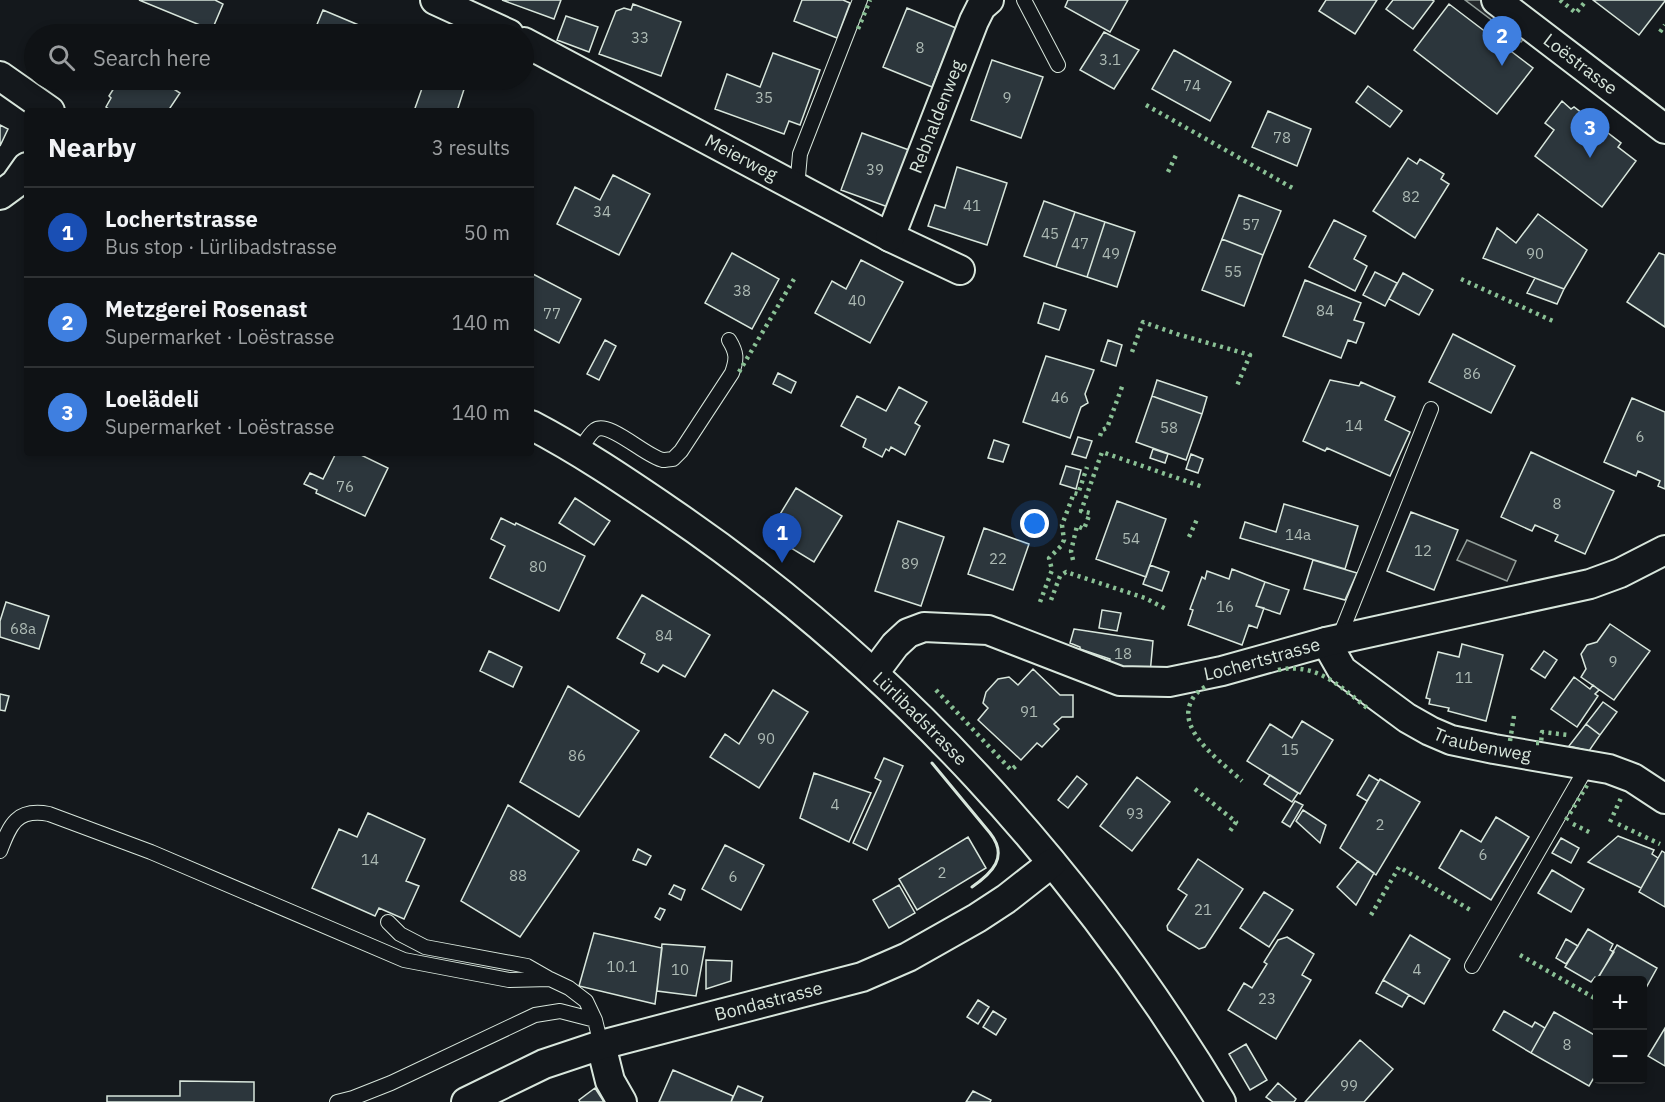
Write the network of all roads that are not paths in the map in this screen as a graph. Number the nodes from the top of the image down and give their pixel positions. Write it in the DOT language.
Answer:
graph roads {
  1 [pos="860,0"];
  2 [pos="989,0"];
  3 [pos="1024,0"];
  4 [pos="1496,0"];
  5 [pos="439,1"];
  6 [pos="488,24"];
  7 [pos="534,47"];
  8 [pos="1058,65"];
  9 [pos="0,76"];
  10 [pos="46,108"];
  11 [pos="1665,129"];
  12 [pos="24,171"];
  13 [pos="797,188"];
  14 [pos="0,195"];
  15 [pos="890,237"];
  16 [pos="960,270"];
  17 [pos="729,340"];
  18 [pos="1431,409"];
  19 [pos="534,427"];
  20 [pos="578,453"];
  21 [pos="1665,550"];
  22 [pos="1332,641"];
  23 [pos="874,673"];
  24 [pos="1588,765"];
  25 [pos="1665,799"];
  26 [pos="0,851"];
  27 [pos="1052,862"];
  28 [pos="388,922"];
  29 [pos="1472,966"];
  30 [pos="550,979"];
  31 [pos="598,1032"];
  32 [pos="337,1102"];
  33 [pos="466,1102"];
  34 [pos="622,1102"];
  35 [pos="1221,1102"];
  1 -- 13 [label="lane"];
  2 -- 15 [label="street, Rebhaldenweg"];
  3 -- 8 [label="lane"];
  4 -- 11 [label="street, Loëstrasse"];
  5 -- 6 [label="street"];
  7 -- 13 [label="street, Meierweg"];
  9 -- 10 [label="street"];
  12 -- 14 [label="street"];
  13 -- 15 [label="street, Meierweg"];
  15 -- 16 [label="street, Meierweg"];
  17 -- 20 [label="lane"];
  18 -- 22 [label="lane"];
  19 -- 20 [label="street, Lürlibadstrasse"];
  20 -- 23 [label="street, Lürlibadstrasse"];
  21 -- 22 [label="street, Lochertstrasse"];
  22 -- 23 [label="street, Lochertstrasse"];
  22 -- 24 [label="street, Traubenweg"];
  23 -- 27 [label="street, Lürlibadstrasse"];
  24 -- 25 [label="street, Traubenweg"];
  24 -- 29 [label="lane"];
  26 -- 30 [label="lane"];
  27 -- 31 [label="street, Bondastrasse"];
  27 -- 35 [label="street, Lürlibadstrasse"];
  28 -- 30 [label="lane"];
  30 -- 31 [label="lane"];
  31 -- 32 [label="lane"];
  31 -- 33 [label="street, Bondastrasse"];
  31 -- 34 [label="street"];
}
